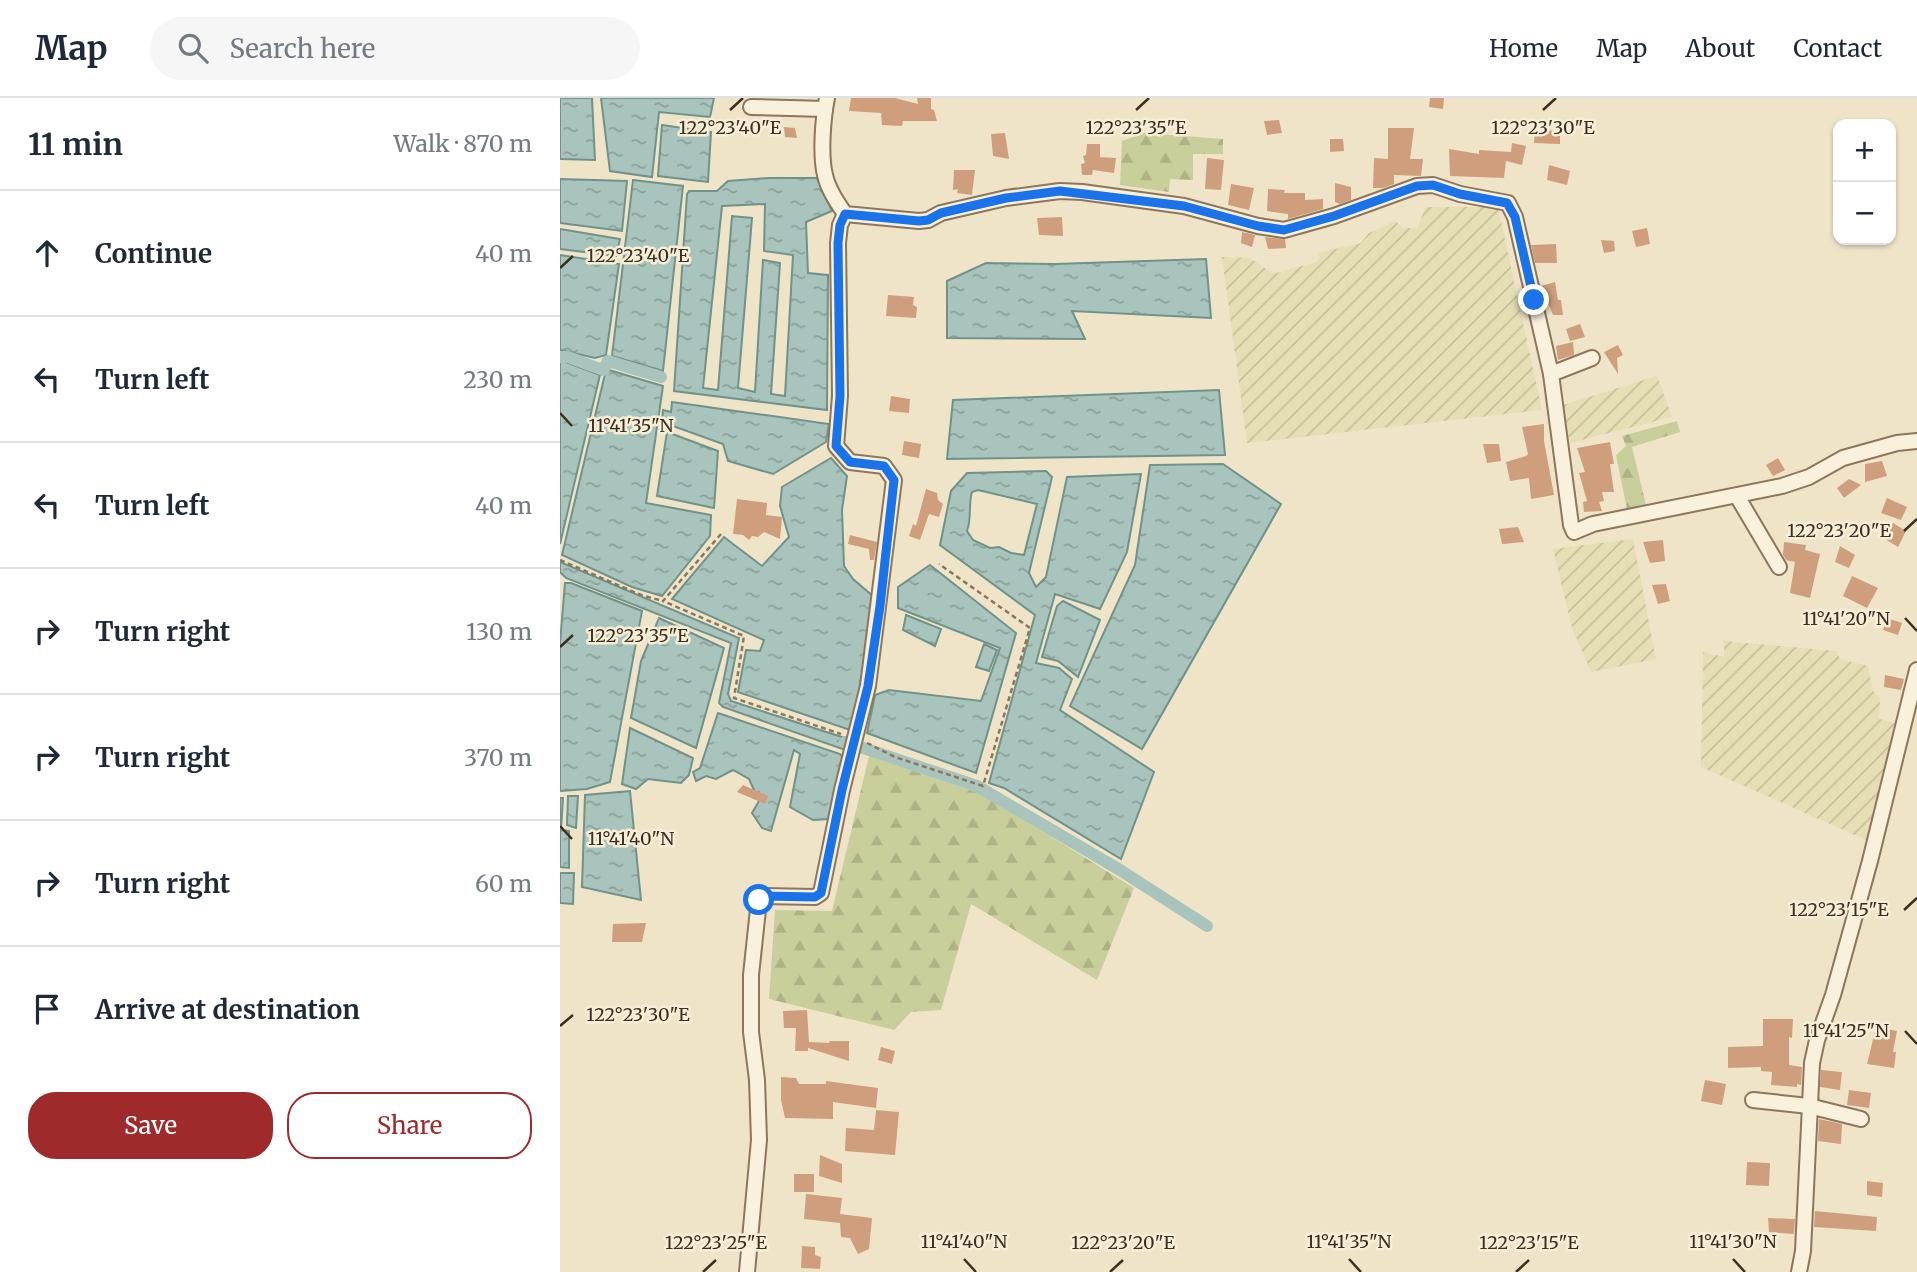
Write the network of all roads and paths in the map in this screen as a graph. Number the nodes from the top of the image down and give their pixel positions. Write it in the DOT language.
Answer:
graph roads {
  1 [pos="826,104"];
  2 [pos="751,107"];
  3 [pos="845,214"];
  4 [pos="1592,358"];
  5 [pos="1551,374"];
  6 [pos="1917,441"];
  7 [pos="1737,496"];
  8 [pos="560,559"];
  9 [pos="1779,568"];
  10 [pos="663,601"];
  11 [pos="1917,670"];
  12 [pos="1753,1100"];
  13 [pos="1809,1106"];
  14 [pos="1861,1119"];
  15 [pos="747,1272"];
  16 [pos="1799,1272"];
  1 -- 2 [label="street"];
  1 -- 3 [label="street"];
  3 -- 5 [label="street"];
  3 -- 15 [label="street"];
  4 -- 5 [label="street"];
  5 -- 7 [label="street"];
  6 -- 7 [label="street"];
  7 -- 9 [label="street"];
  8 -- 10 [label="path"];
  11 -- 13 [label="street"];
  12 -- 13 [label="street"];
  13 -- 14 [label="street"];
  13 -- 16 [label="street"];
}
